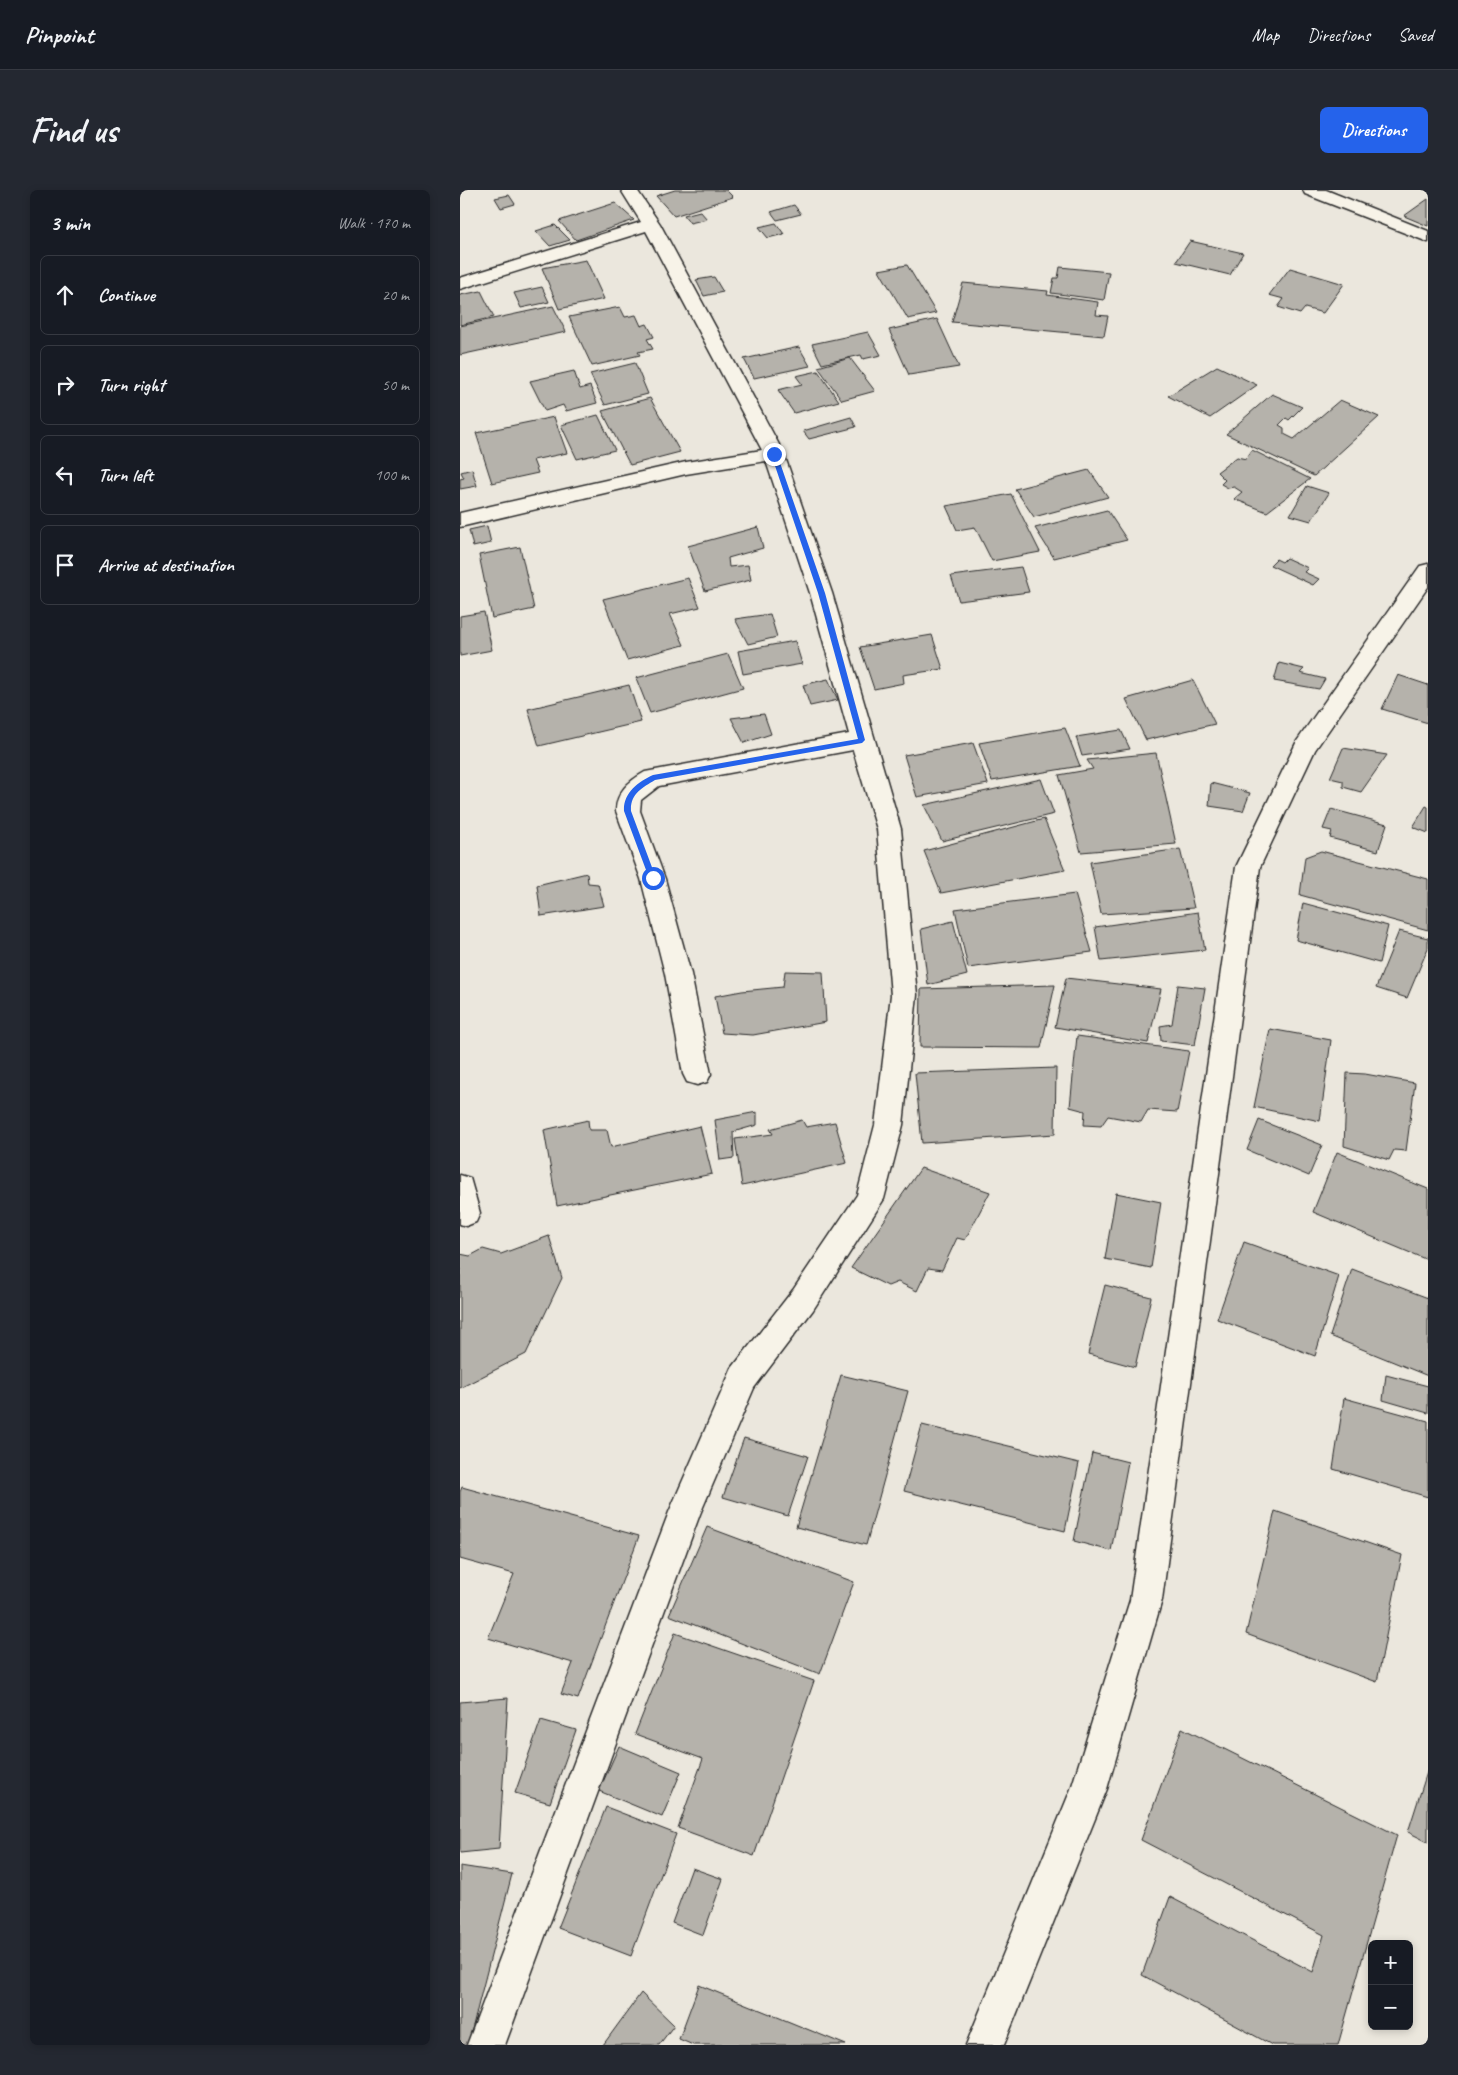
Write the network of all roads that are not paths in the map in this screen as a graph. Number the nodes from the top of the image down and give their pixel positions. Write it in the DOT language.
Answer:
graph roads {
  1 [pos="628,190"];
  2 [pos="1311,190"];
  3 [pos="651,224"];
  4 [pos="1428,237"];
  5 [pos="460,284"];
  6 [pos="774,454"];
  7 [pos="460,520"];
  8 [pos="1428,571"];
  9 [pos="862,740"];
  10 [pos="697,1074"];
  11 [pos="486,2045"];
  12 [pos="985,2045"];
  1 -- 3 [label="street"];
  2 -- 4 [label="street"];
  3 -- 5 [label="street"];
  3 -- 6 [label="street"];
  6 -- 7 [label="street"];
  6 -- 9 [label="street"];
  8 -- 12 [label="street"];
  9 -- 10 [label="street"];
  9 -- 11 [label="street"];
}
